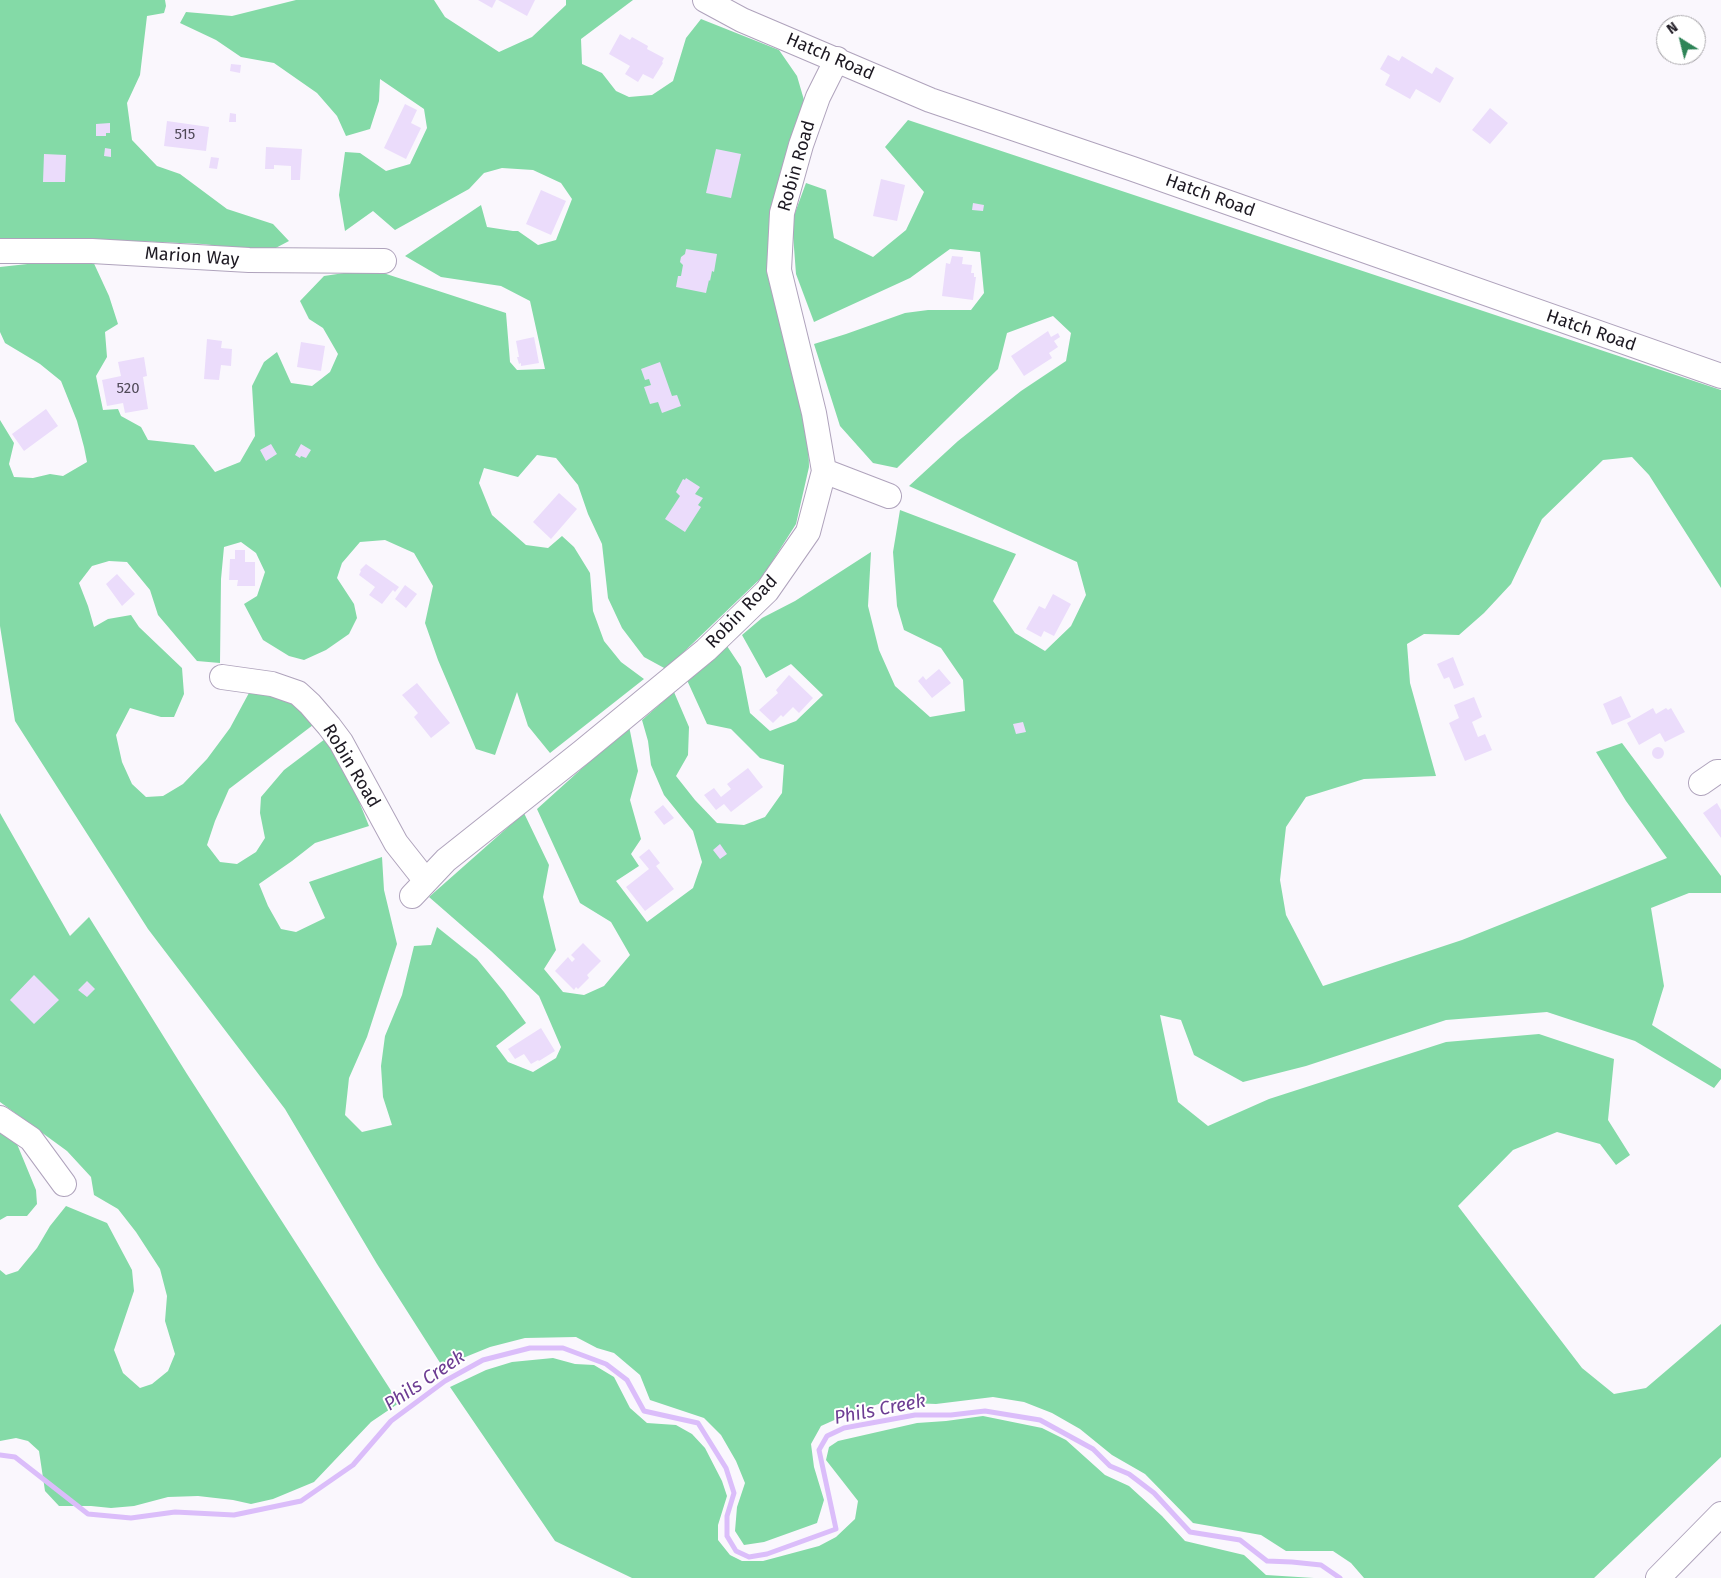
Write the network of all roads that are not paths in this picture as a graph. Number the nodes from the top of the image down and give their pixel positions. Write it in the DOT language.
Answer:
graph roads {
  1 [pos="705,0"];
  2 [pos="837,59"];
  3 [pos="0,251"];
  4 [pos="384,261"];
  5 [pos="1721,376"];
  6 [pos="824,471"];
  7 [pos="889,496"];
  8 [pos="222,677"];
  9 [pos="0,1118"];
  10 [pos="64,1184"];
  11 [pos="1721,1514"];
  12 [pos="1658,1578"];
  1 -- 2 [label="street, Hatch Road"];
  2 -- 5 [label="street, Hatch Road"];
  2 -- 6 [label="street, Robin Road"];
  3 -- 4 [label="street, Marion Way"];
  6 -- 7 [label="street"];
  6 -- 8 [label="street, Robin Road"];
  9 -- 10 [label="street"];
  11 -- 12 [label="street"];
}
